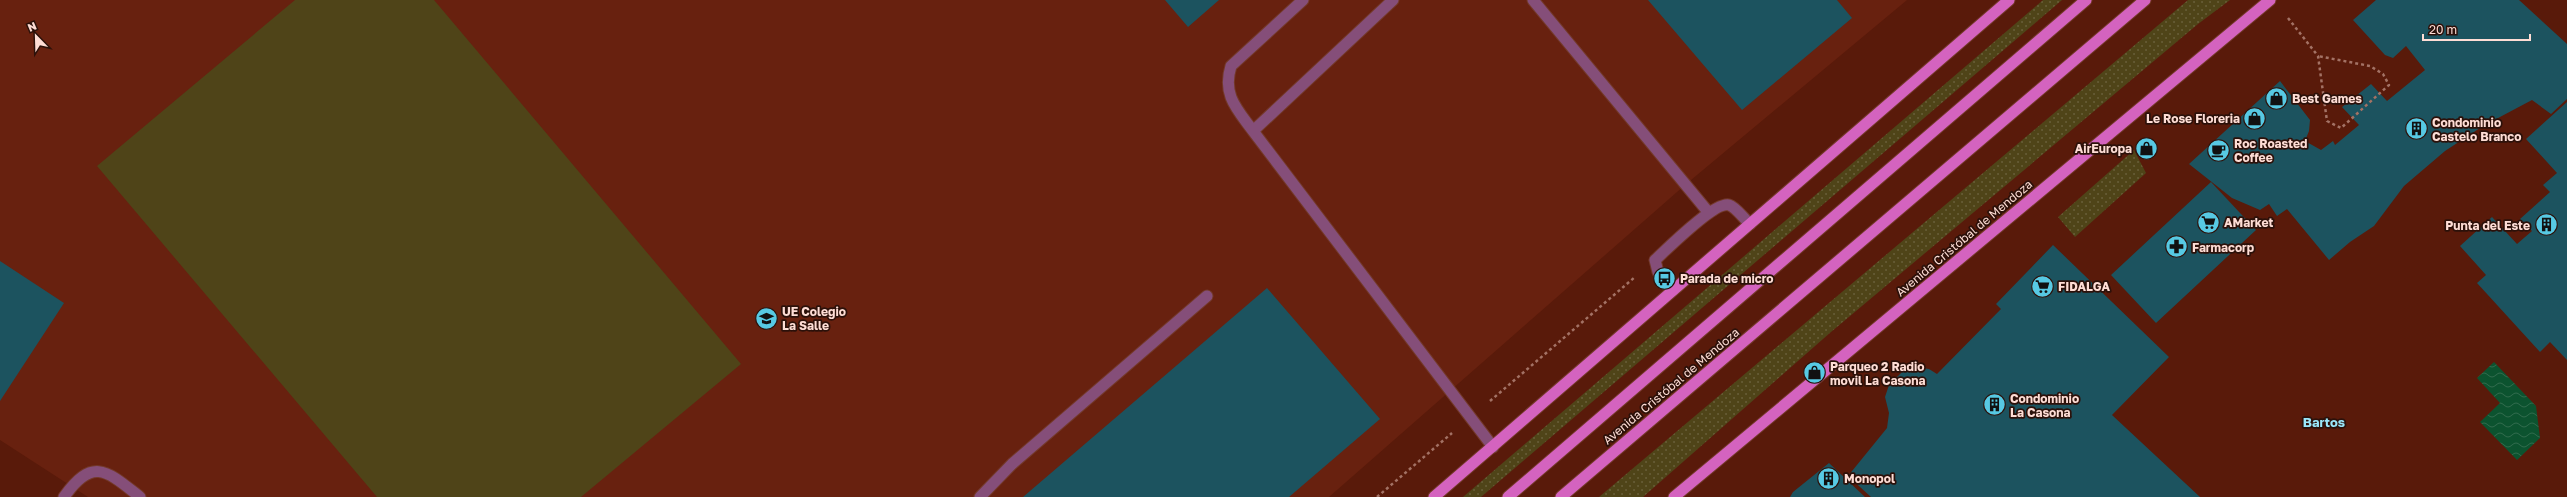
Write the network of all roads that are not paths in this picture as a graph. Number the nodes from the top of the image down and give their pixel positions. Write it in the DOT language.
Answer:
graph roads {
  1 [pos="1303,0"];
  2 [pos="1393,0"];
  3 [pos="1533,0"];
  4 [pos="2009,0"];
  5 [pos="2086,0"];
  6 [pos="2145,0"];
  7 [pos="2270,0"];
  8 [pos="1253,131"];
  9 [pos="1709,213"];
  10 [pos="1750,224"];
  11 [pos="1673,290"];
  12 [pos="1207,296"];
  13 [pos="1493,447"];
  14 [pos="64,497"];
  15 [pos="140,497"];
  16 [pos="980,497"];
  17 [pos="1434,497"];
  18 [pos="1508,497"];
  19 [pos="1561,497"];
  20 [pos="1674,497"];
  1 -- 8 [label="lane"];
  2 -- 8 [label="lane"];
  3 -- 9 [label="lane"];
  4 -- 10 [label="main road"];
  5 -- 18 [label="main road, Avenida Cristóbal de Mendoza"];
  6 -- 19 [label="main road, Avenida Cristóbal de Mendoza"];
  7 -- 20 [label="main road, Avenida Cristóbal de Mendoza"];
  8 -- 13 [label="lane"];
  9 -- 10 [label="lane"];
  9 -- 11 [label="lane"];
  10 -- 11 [label="main road"];
  11 -- 13 [label="main road"];
  12 -- 16 [label="lane"];
  13 -- 17 [label="main road"];
  14 -- 15 [label="lane"];
}
